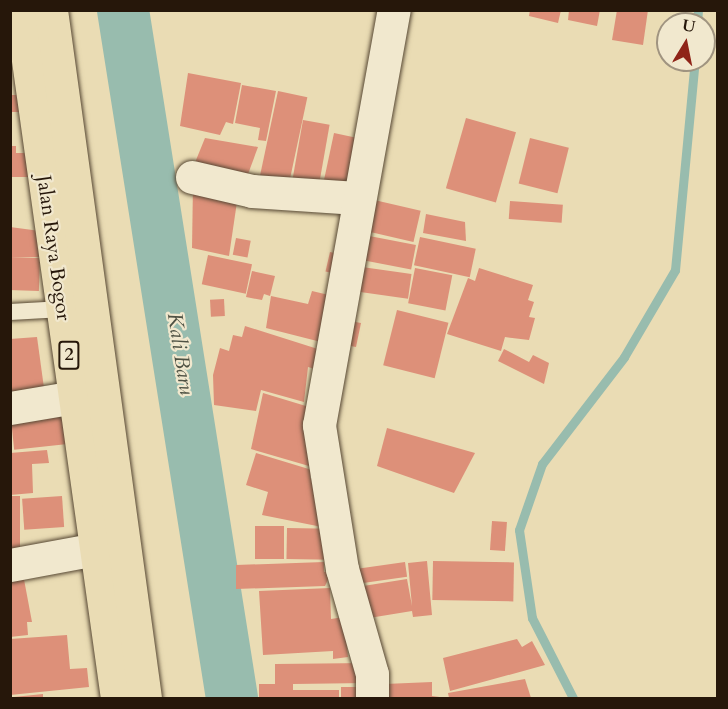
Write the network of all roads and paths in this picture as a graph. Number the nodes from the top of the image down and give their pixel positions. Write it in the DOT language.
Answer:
graph roads {
  1 [pos="21,10"];
  2 [pos="51,10"];
  3 [pos="394,10"];
  4 [pos="192,177"];
  5 [pos="357,198"];
  6 [pos="63,309"];
  7 [pos="10,312"];
  8 [pos="75,397"];
  9 [pos="10,408"];
  10 [pos="96,549"];
  11 [pos="10,565"];
  12 [pos="117,699"];
  13 [pos="145,699"];
  14 [pos="372,699"];
  1 -- 6 [label="highway, Jalan Raya Bogor / 2"];
  2 -- 13 [label="highway, Jalan Raya Bogor / 2"];
  3 -- 5 [label="street"];
  4 -- 5 [label="street"];
  5 -- 14 [label="street"];
  6 -- 7 [label="lane"];
  6 -- 8 [label="highway, Jalan Raya Bogor / 2"];
  8 -- 9 [label="street"];
  8 -- 10 [label="highway, Jalan Raya Bogor / 2"];
  10 -- 11 [label="street"];
  10 -- 12 [label="highway, Jalan Raya Bogor / 2"];
}
